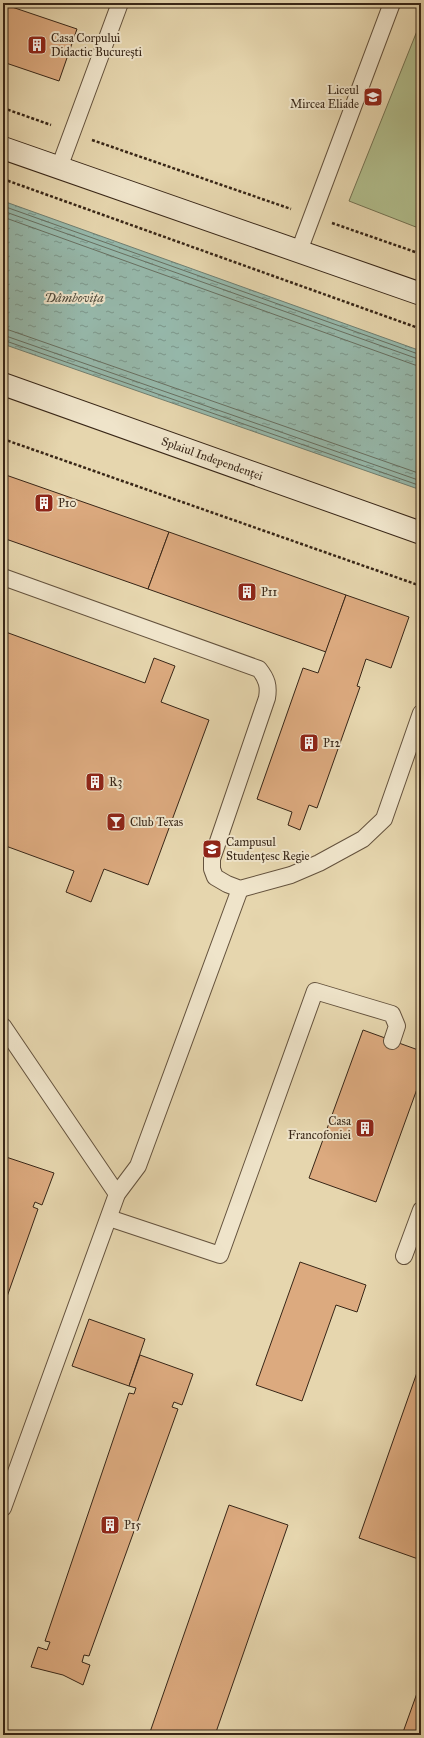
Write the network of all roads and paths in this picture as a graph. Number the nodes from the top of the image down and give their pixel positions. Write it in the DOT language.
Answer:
graph roads {
  1 [pos="120,3"];
  2 [pos="392,3"];
  3 [pos="3,108"];
  4 [pos="72,133"];
  5 [pos="3,148"];
  6 [pos="60,168"];
  7 [pos="3,179"];
  8 [pos="312,216"];
  9 [pos="299,251"];
  10 [pos="421,254"];
  11 [pos="421,294"];
  12 [pos="421,329"];
  13 [pos="3,384"];
  14 [pos="3,439"];
  15 [pos="421,533"];
  16 [pos="3,577"];
  17 [pos="421,586"];
  18 [pos="421,713"];
  19 [pos="240,889"];
  20 [pos="3,1026"];
  21 [pos="392,1041"];
  22 [pos="118,1194"];
  23 [pos="421,1210"];
  24 [pos="109,1218"];
  25 [pos="404,1256"];
  26 [pos="3,1508"];
  1 -- 4 [label="lane"];
  2 -- 8 [label="lane"];
  3 -- 4 [label="path"];
  4 -- 6 [label="lane"];
  4 -- 8 [label="path"];
  5 -- 6 [label="main road"];
  6 -- 9 [label="main road"];
  7 -- 12 [label="path"];
  8 -- 9 [label="lane"];
  8 -- 10 [label="path"];
  9 -- 11 [label="main road"];
  13 -- 15 [label="main road, Splaiul Independenței"];
  14 -- 17 [label="path"];
  16 -- 19 [label="lane"];
  18 -- 19 [label="lane"];
  19 -- 22 [label="lane"];
  20 -- 22 [label="lane"];
  21 -- 24 [label="lane"];
  22 -- 24 [label="lane"];
  23 -- 25 [label="lane"];
  24 -- 26 [label="lane"];
}
